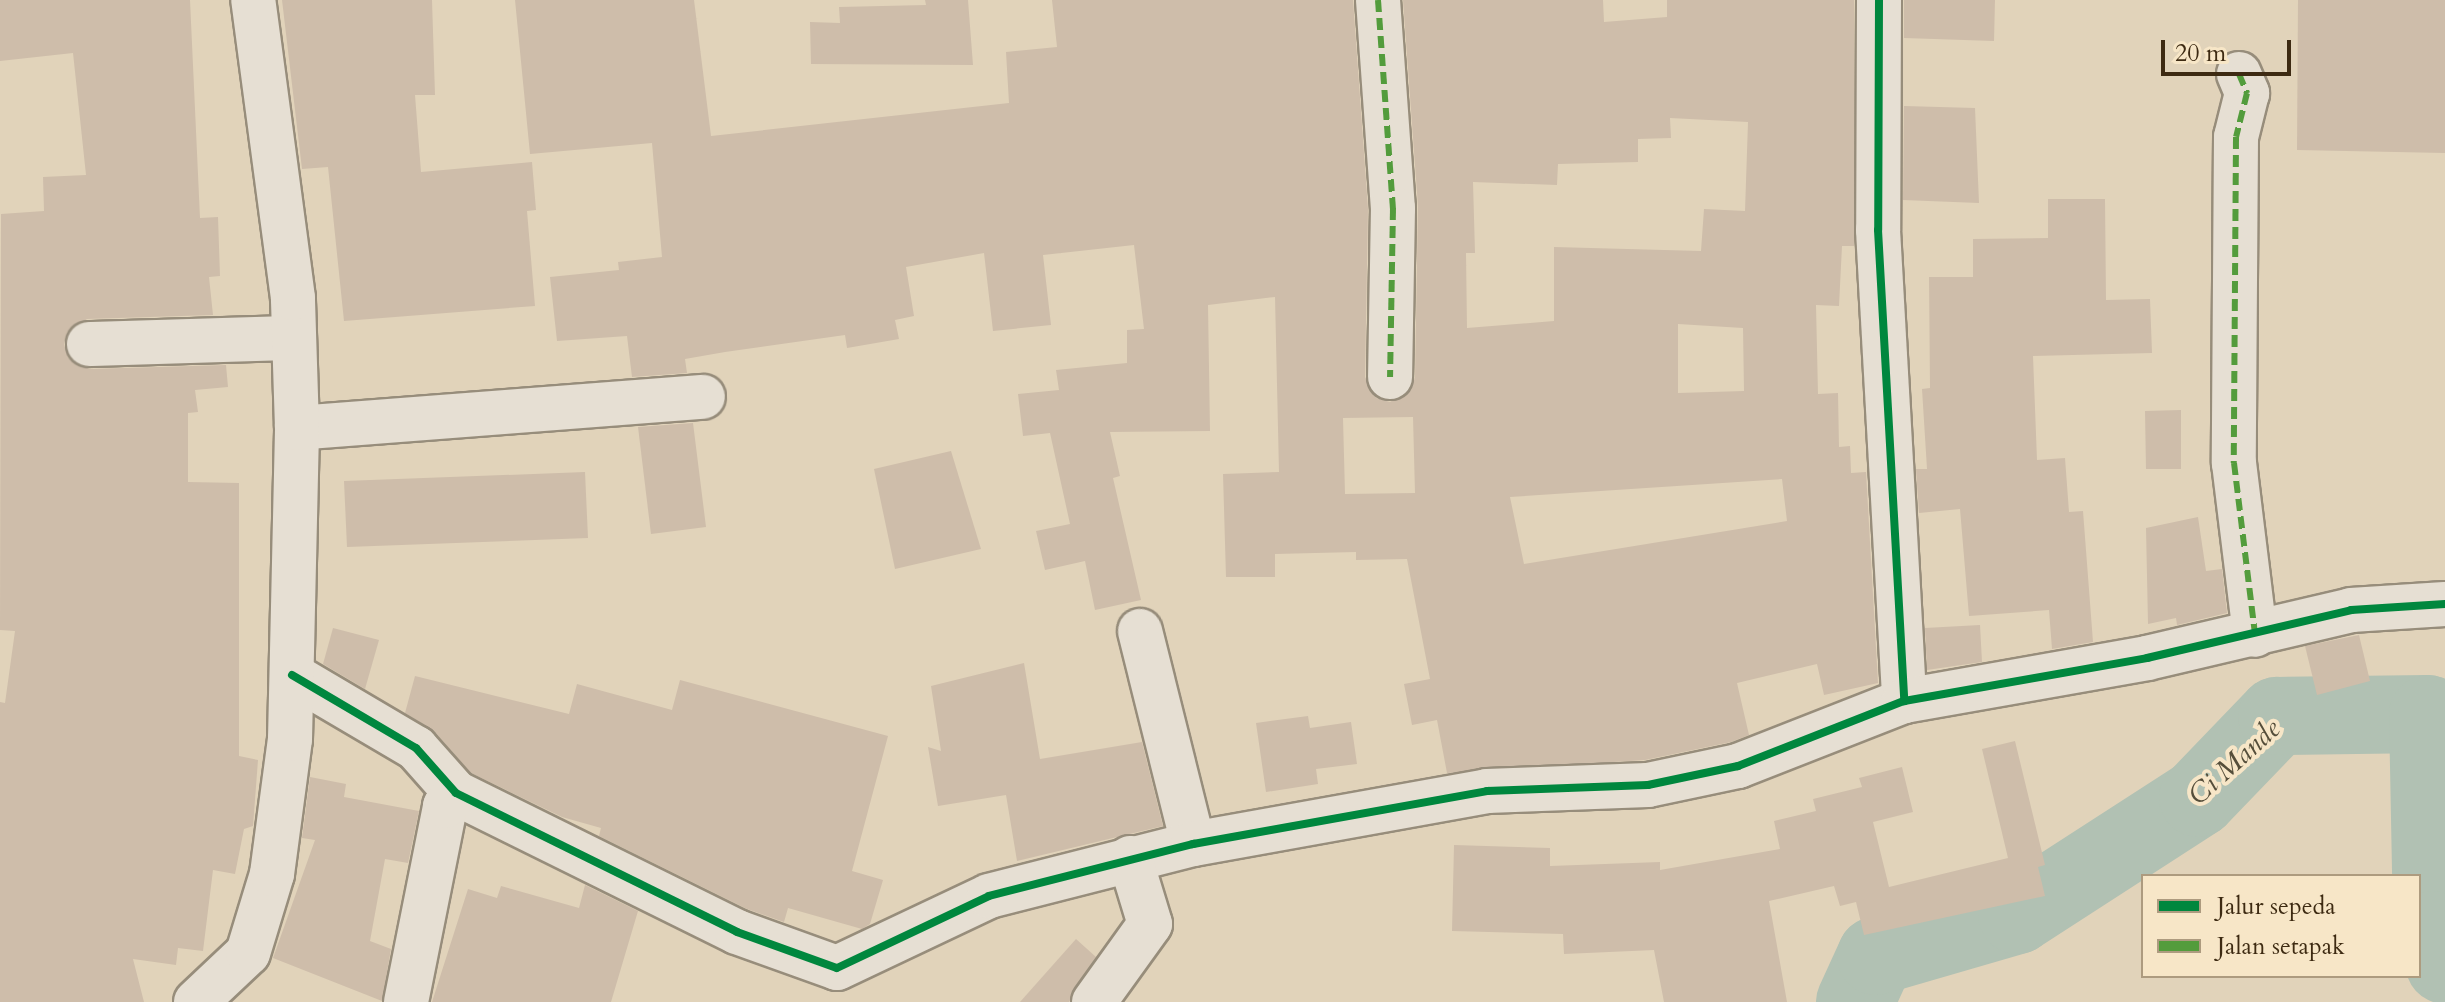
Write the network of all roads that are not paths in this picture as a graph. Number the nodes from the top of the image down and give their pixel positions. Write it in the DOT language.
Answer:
graph roads {
  1 [pos="253,0"];
  2 [pos="1378,0"];
  3 [pos="1879,0"];
  4 [pos="2239,74"];
  5 [pos="291,338"];
  6 [pos="89,344"];
  7 [pos="1390,377"];
  8 [pos="703,397"];
  9 [pos="297,428"];
  10 [pos="2445,604"];
  11 [pos="1140,631"];
  12 [pos="2255,635"];
  13 [pos="292,675"];
  14 [pos="1904,701"];
  15 [pos="456,793"];
  16 [pos="1193,844"];
  17 [pos="1130,858"];
  18 [pos="833,985"];
  19 [pos="196,1002"];
  20 [pos="406,1002"];
  21 [pos="1094,1002"];
  1 -- 5 [label="street"];
  2 -- 7 [label="street"];
  3 -- 14 [label="street"];
  4 -- 12 [label="street"];
  5 -- 6 [label="street"];
  5 -- 9 [label="street"];
  8 -- 9 [label="street"];
  9 -- 13 [label="street"];
  10 -- 12 [label="street"];
  11 -- 16 [label="street"];
  12 -- 14 [label="street"];
  13 -- 15 [label="street"];
  13 -- 19 [label="street"];
  14 -- 16 [label="street"];
  15 -- 18 [label="street"];
  15 -- 20 [label="street"];
  16 -- 17 [label="street"];
  17 -- 18 [label="street"];
  17 -- 21 [label="street"];
}
